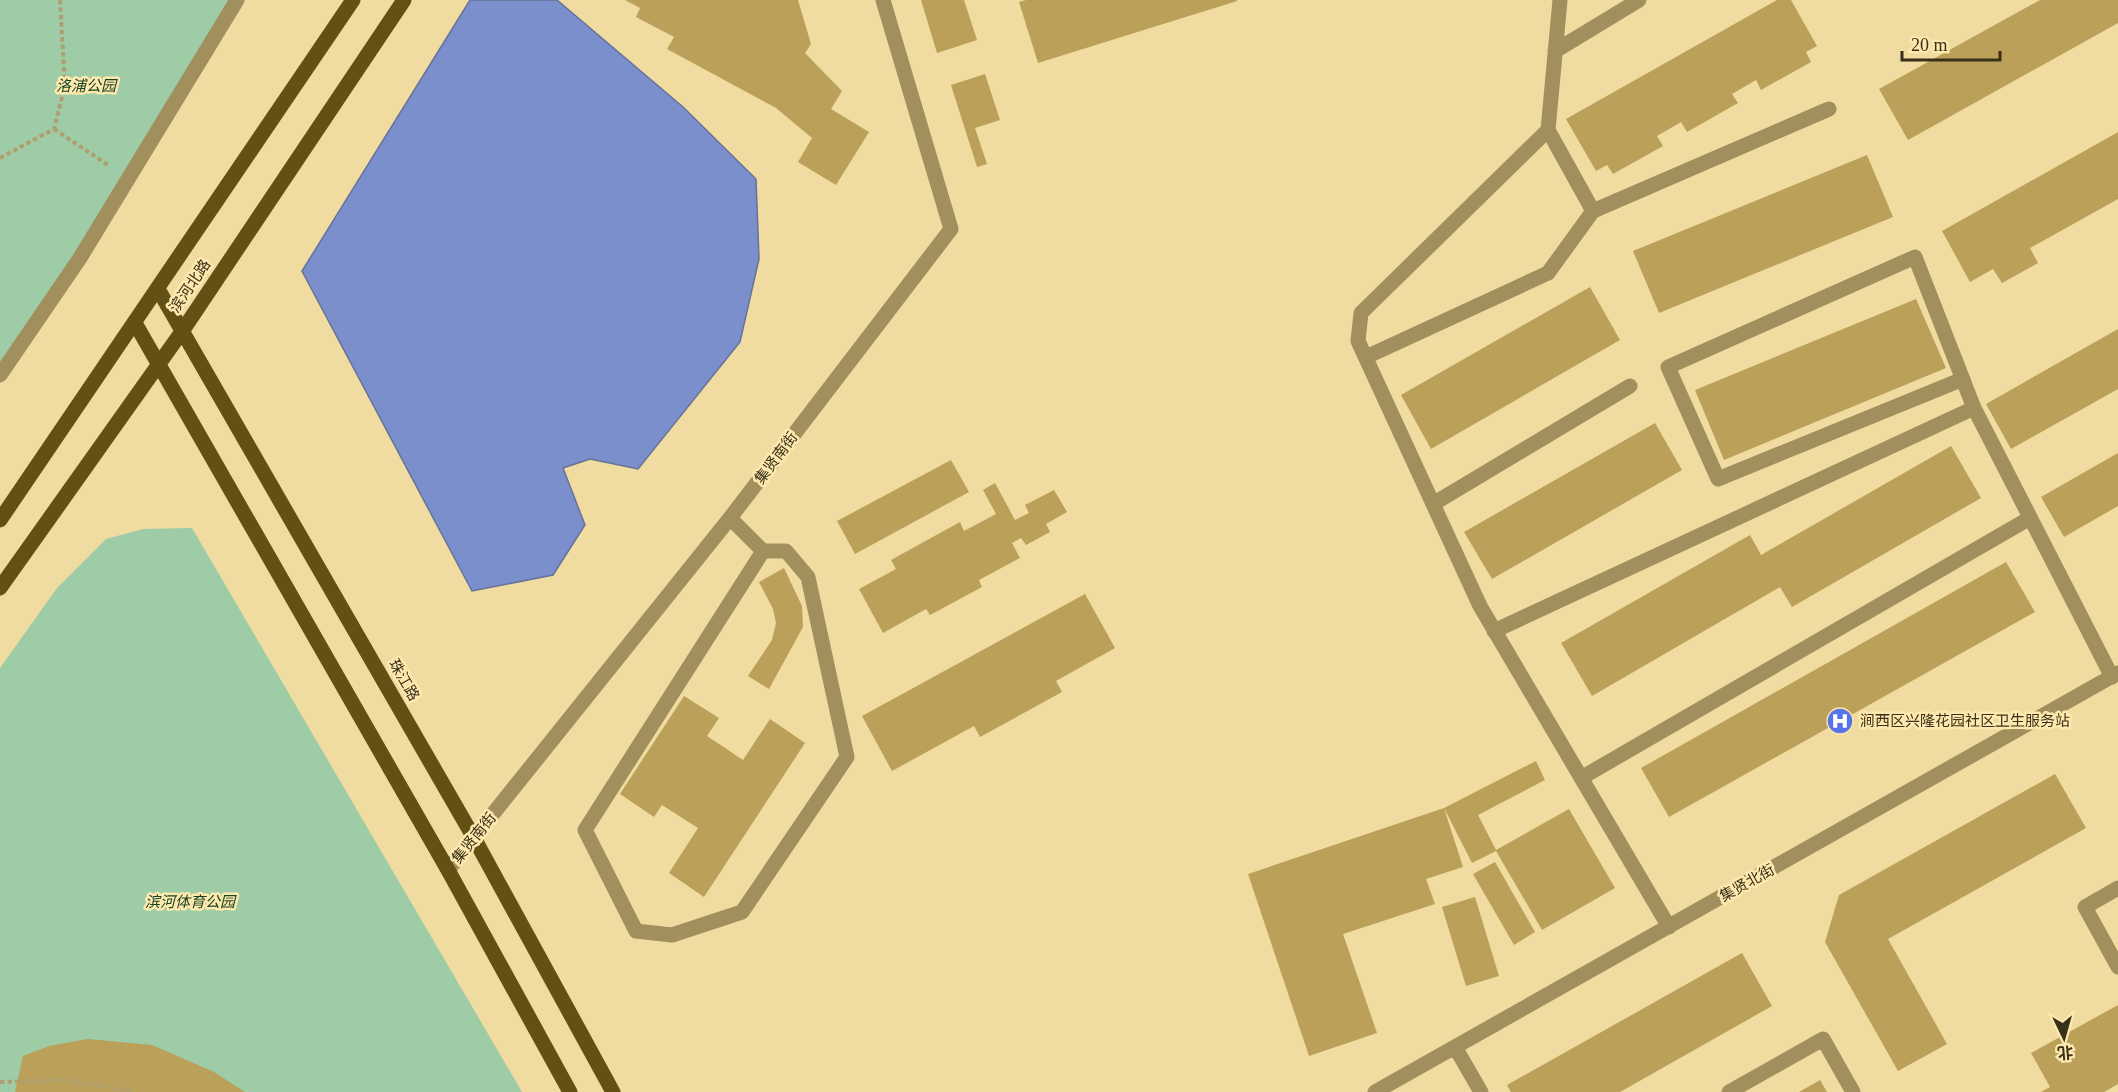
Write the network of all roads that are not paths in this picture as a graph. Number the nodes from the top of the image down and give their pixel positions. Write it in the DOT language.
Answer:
graph roads {
  1 [pos="237,0"];
  2 [pos="353,0"];
  3 [pos="404,0"];
  4 [pos="883,0"];
  5 [pos="1560,0"];
  6 [pos="1639,0"];
  7 [pos="1555,51"];
  8 [pos="1829,109"];
  9 [pos="1548,130"];
  10 [pos="1593,211"];
  11 [pos="158,289"];
  12 [pos="135,323"];
  13 [pos="183,330"];
  14 [pos="1366,357"];
  15 [pos="158,363"];
  16 [pos="0,375"];
  17 [pos="1963,379"];
  18 [pos="1630,386"];
  19 [pos="1974,408"];
  20 [pos="1433,504"];
  21 [pos="730,518"];
  22 [pos="2030,518"];
  23 [pos="0,520"];
  24 [pos="764,551"];
  25 [pos="0,588"];
  26 [pos="1494,631"];
  27 [pos="2115,675"];
  28 [pos="1581,778"];
  29 [pos="474,838"];
  30 [pos="448,870"];
  31 [pos="2118,888"];
  32 [pos="1669,927"];
  33 [pos="2118,967"];
  34 [pos="1455,1047"];
  35 [pos="570,1092"];
  36 [pos="613,1092"];
  37 [pos="1375,1092"];
  38 [pos="1481,1092"];
  39 [pos="1729,1092"];
  40 [pos="1853,1092"];
  1 -- 16 [label="street"];
  2 -- 11 [label="main road, 滨河北路"];
  3 -- 13 [label="main road, 滨河北路"];
  4 -- 21 [label="street, 集贤南街"];
  5 -- 7 [label="street"];
  6 -- 7 [label="street"];
  7 -- 9 [label="street"];
  8 -- 10 [label="street"];
  9 -- 10 [label="street"];
  9 -- 14 [label="street"];
  10 -- 14 [label="street"];
  11 -- 12 [label="main road, 滨河北路"];
  11 -- 13 [label="main road, 珠江路"];
  12 -- 15 [label="main road"];
  12 -- 23 [label="main road, 滨河北路"];
  13 -- 15 [label="main road, 滨河北路"];
  13 -- 29 [label="main road, 珠江路"];
  14 -- 20 [label="street"];
  15 -- 25 [label="main road, 滨河北路"];
  15 -- 30 [label="main road"];
  17 -- 17 [label="street"];
  17 -- 19 [label="street"];
  18 -- 20 [label="street"];
  19 -- 22 [label="street"];
  19 -- 26 [label="street"];
  20 -- 26 [label="street"];
  21 -- 24 [label="street"];
  21 -- 29 [label="street, 集贤南街"];
  22 -- 27 [label="street"];
  22 -- 28 [label="street"];
  24 -- 24 [label="street"];
  26 -- 28 [label="street"];
  27 -- 32 [label="street, 集贤北街"];
  28 -- 32 [label="street"];
  29 -- 30 [label="street, 集贤南街"];
  29 -- 36 [label="main road, 珠江路"];
  30 -- 35 [label="main road"];
  31 -- 33 [label="street"];
  32 -- 34 [label="street, 集贤北街"];
  34 -- 37 [label="street, 集贤北街"];
  34 -- 38 [label="street"];
  39 -- 40 [label="street"];
}
